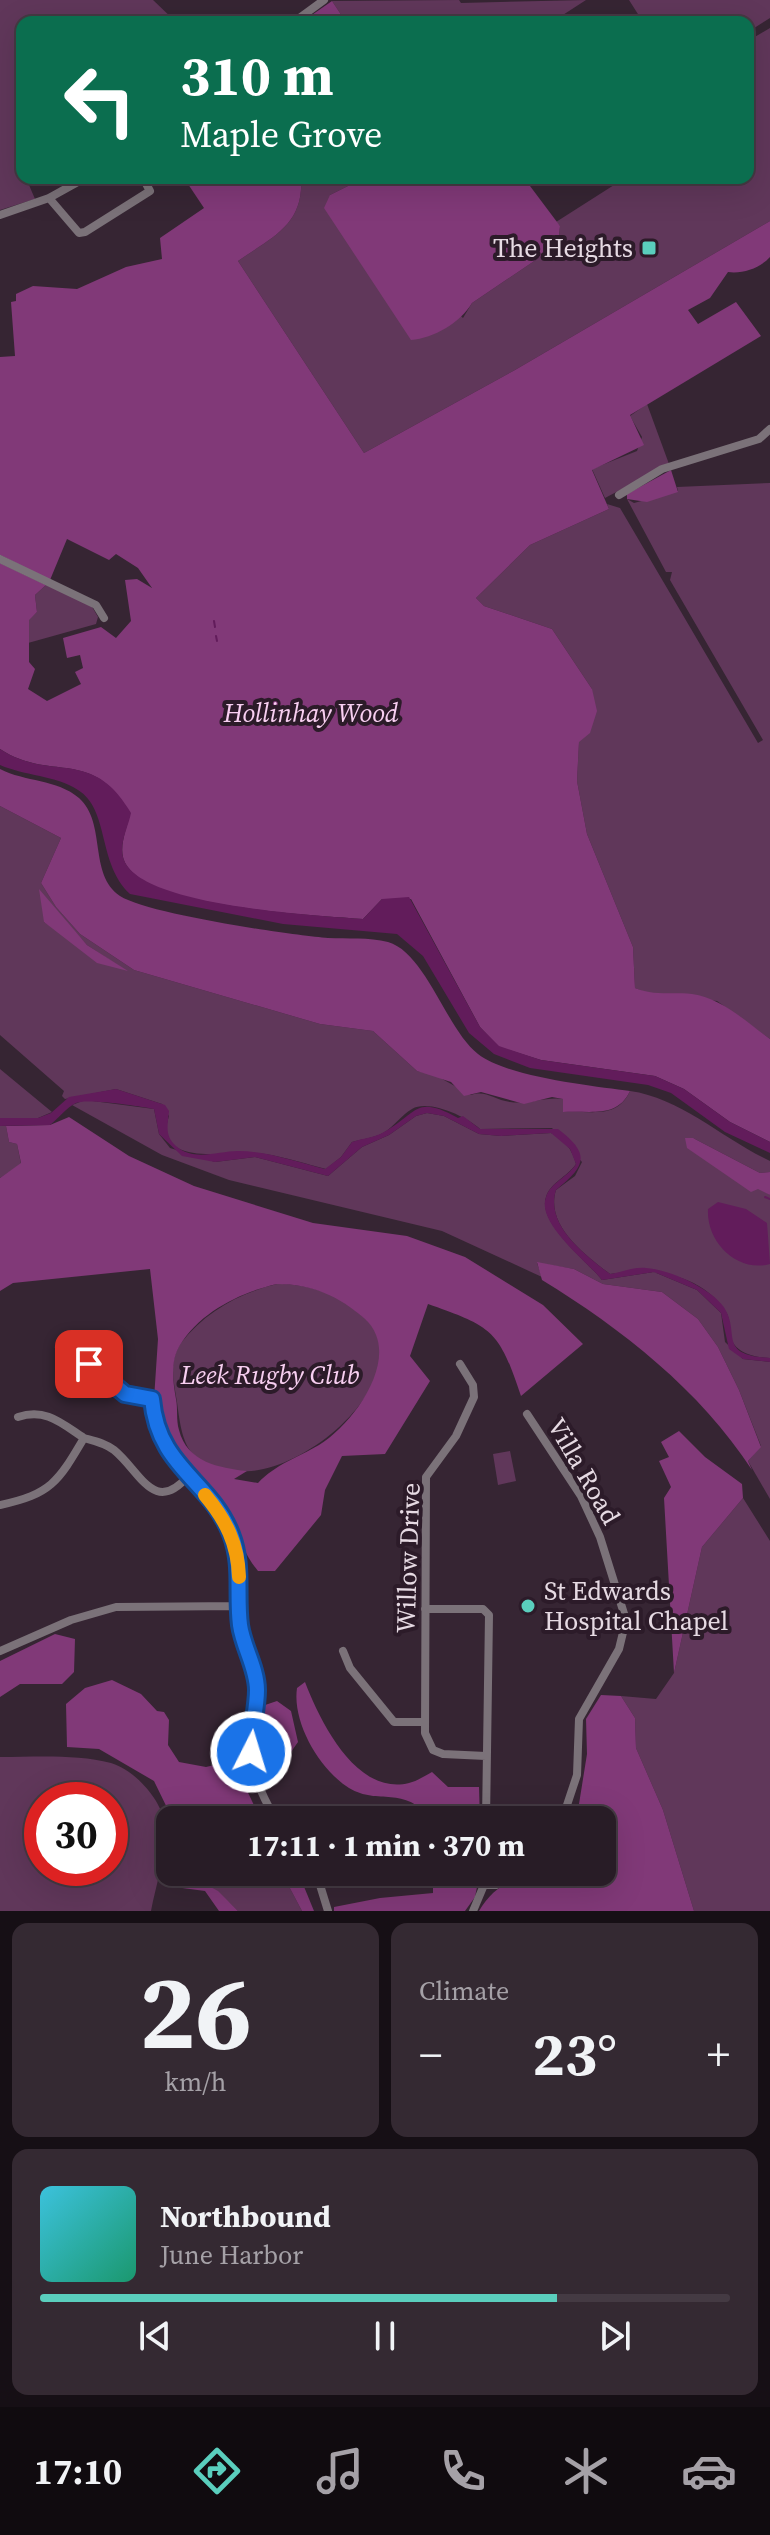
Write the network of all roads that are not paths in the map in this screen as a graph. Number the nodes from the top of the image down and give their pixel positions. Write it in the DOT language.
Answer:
graph roads {
  1 [pos="324,0"];
  2 [pos="302,16"];
  3 [pos="74,184"];
  4 [pos="146,184"];
  5 [pos="49,198"];
  6 [pos="0,215"];
  7 [pos="770,429"];
  8 [pos="619,495"];
  9 [pos="0,559"];
  10 [pos="104,618"];
  11 [pos="59,1347"];
  12 [pos="460,1364"];
  13 [pos="527,1414"];
  14 [pos="18,1417"];
  15 [pos="84,1438"];
  16 [pos="188,1476"];
  17 [pos="0,1505"];
  18 [pos="240,1606"];
  19 [pos="425,1609"];
  20 [pos="0,1651"];
  21 [pos="343,1651"];
  22 [pos="425,1722"];
  23 [pos="486,1756"];
  24 [pos="269,1806"];
  25 [pos="486,1806"];
  26 [pos="567,1806"];
  27 [pos="320,1886"];
  28 [pos="484,1886"];
  29 [pos="328,1911"];
  30 [pos="473,1911"];
  1 -- 2 [label="street"];
  3 -- 5 [label="street"];
  4 -- 5 [label="street"];
  5 -- 6 [label="street"];
  7 -- 8 [label="street"];
  9 -- 10 [label="street"];
  11 -- 16 [label="street"];
  12 -- 19 [label="street, Willow Drive"];
  13 -- 26 [label="street, Villa Road"];
  14 -- 15 [label="street"];
  15 -- 16 [label="street"];
  15 -- 17 [label="street"];
  16 -- 18 [label="street"];
  18 -- 20 [label="street"];
  18 -- 24 [label="street"];
  19 -- 22 [label="street, Willow Drive"];
  19 -- 23 [label="street"];
  21 -- 22 [label="street"];
  22 -- 23 [label="street"];
  23 -- 25 [label="street"];
  27 -- 29 [label="street"];
  28 -- 30 [label="street"];
}
